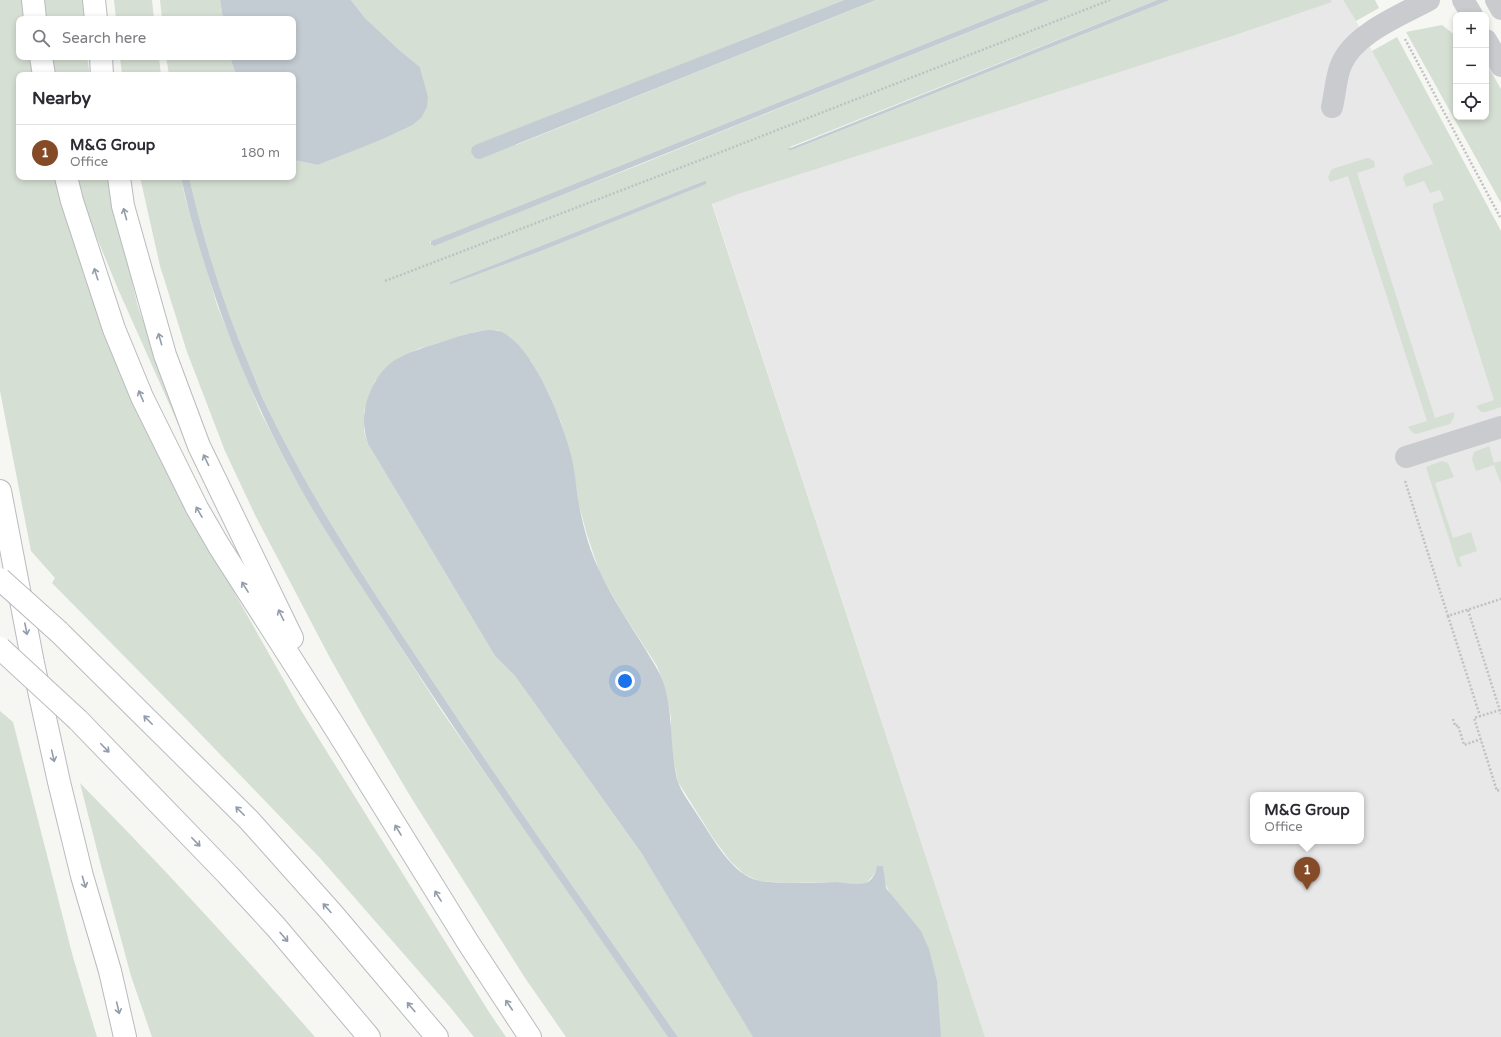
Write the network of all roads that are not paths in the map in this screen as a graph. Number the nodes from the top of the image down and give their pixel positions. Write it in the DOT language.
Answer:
graph roads {
  1 [pos="33,0"];
  2 [pos="94,0"];
  3 [pos="1429,0"];
  4 [pos="1463,0"];
  5 [pos="1496,0"];
  6 [pos="1501,9"];
  7 [pos="1470,12"];
  8 [pos="36,16"];
  9 [pos="96,16"];
  10 [pos="1489,45"];
  11 [pos="41,60"];
  12 [pos="100,60"];
  13 [pos="1501,66"];
  14 [pos="43,72"];
  15 [pos="102,72"];
  16 [pos="1332,107"];
  17 [pos="67,180"];
  18 [pos="119,180"];
  19 [pos="1501,427"];
  20 [pos="1406,457"];
  21 [pos="0,491"];
  22 [pos="0,508"];
  23 [pos="8,536"];
  24 [pos="0,579"];
  25 [pos="0,648"];
  26 [pos="334,726"];
  27 [pos="125,1037"];
  28 [pos="369,1037"];
  29 [pos="437,1037"];
  30 [pos="530,1037"];
  1 -- 8 [label="highway"];
  2 -- 9 [label="highway"];
  3 -- 16 [label="street"];
  4 -- 7 [label="street"];
  5 -- 6 [label="street"];
  10 -- 13 [label="street"];
  11 -- 14 [label="highway"];
  12 -- 15 [label="highway"];
  26 -- 17 [label="highway, one-way"];
  26 -- 18 [label="highway, one-way"];
  19 -- 20 [label="street"];
  21 -- 23 [label="highway"];
  22 -- 23 [label="highway"];
  23 -- 27 [label="highway, one-way"];
  29 -- 24 [label="highway, one-way, bridge"];
  25 -- 28 [label="highway, one-way, bridge"];
  30 -- 26 [label="highway, one-way"];
}
